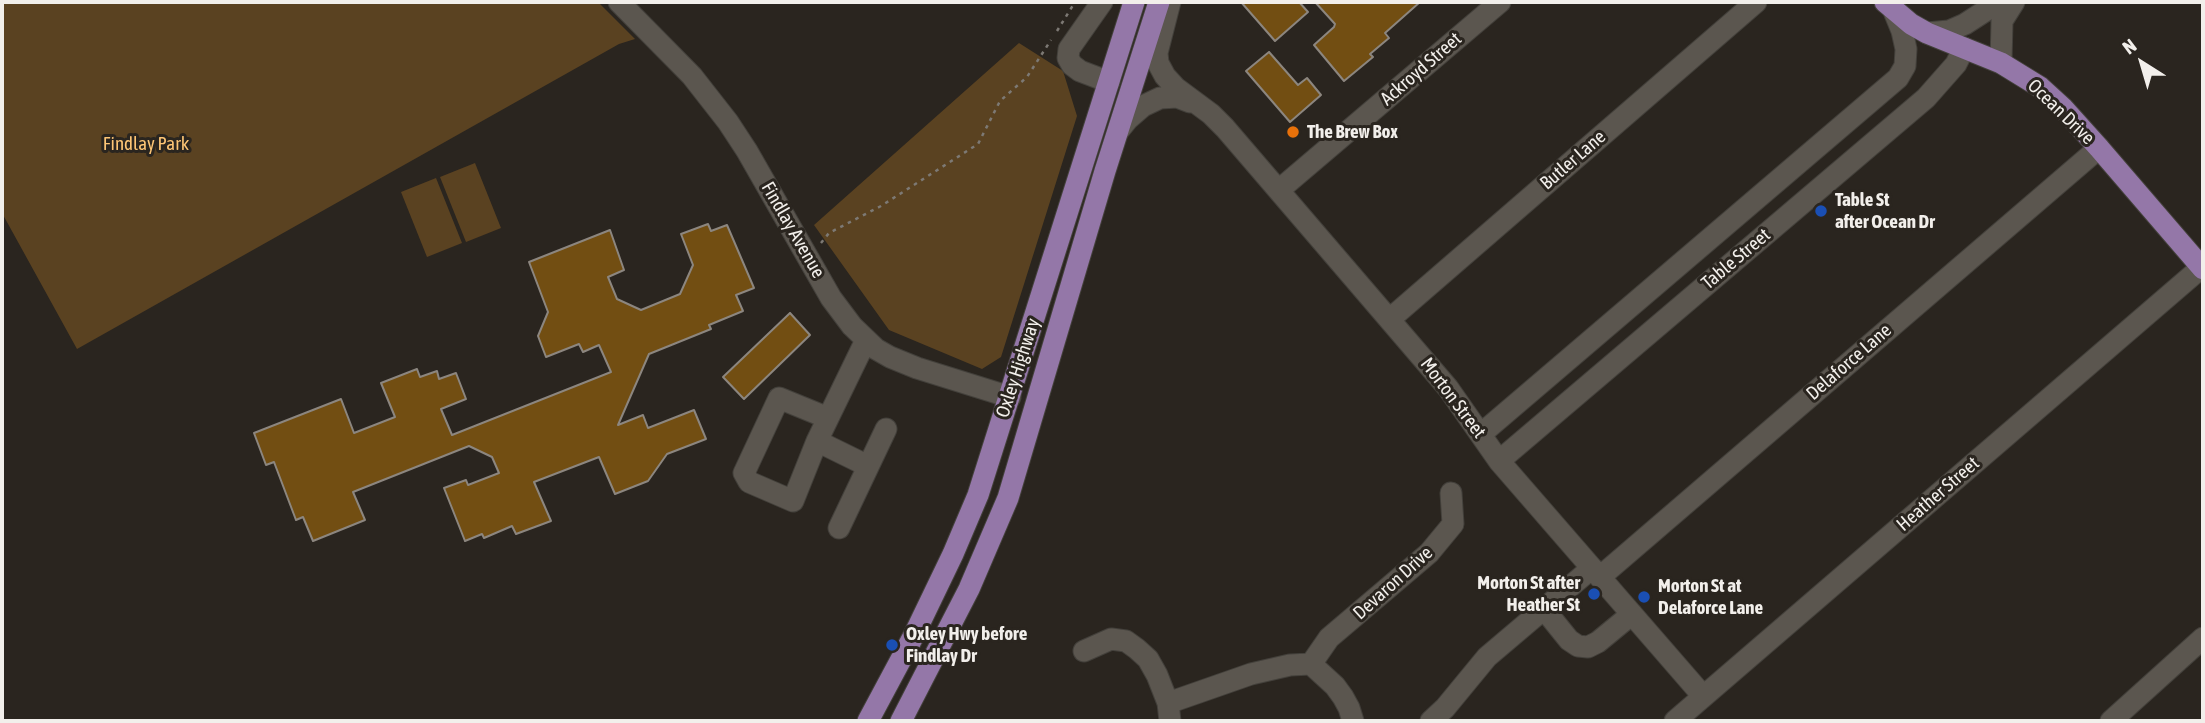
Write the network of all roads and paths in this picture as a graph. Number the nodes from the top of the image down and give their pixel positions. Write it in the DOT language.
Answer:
graph roads {
  1 [pos="619,2"];
  2 [pos="1076,2"];
  3 [pos="1102,2"];
  4 [pos="1134,2"];
  5 [pos="1159,2"];
  6 [pos="1170,2"];
  7 [pos="1500,2"];
  8 [pos="1756,2"];
  9 [pos="1999,2"];
  10 [pos="2014,2"];
  11 [pos="1889,6"];
  12 [pos="1927,33"];
  13 [pos="1964,48"];
  14 [pos="2001,63"];
  15 [pos="1903,72"];
  16 [pos="1109,82"];
  17 [pos="1926,98"];
  18 [pos="1198,105"];
  19 [pos="1119,130"];
  20 [pos="2099,148"];
  21 [pos="1279,190"];
  22 [pos="809,258"];
  23 [pos="2203,268"];
  24 [pos="1390,319"];
  25 [pos="866,340"];
  26 [pos="1010,397"];
  27 [pos="1036,404"];
  28 [pos="828,418"];
  29 [pos="886,429"];
  30 [pos="1480,434"];
  31 [pos="817,441"];
  32 [pos="1499,461"];
  33 [pos="869,466"];
  34 [pos="1451,493"];
  35 [pos="839,528"];
  36 [pos="1596,572"];
  37 [pos="1544,610"];
  38 [pos="1632,614"];
  39 [pos="2203,638"];
  40 [pos="1084,651"];
  41 [pos="1311,664"];
  42 [pos="1703,696"];
  43 [pos="1169,712"];
  44 [pos="868,721"];
  45 [pos="901,721"];
  46 [pos="1353,721"];
  47 [pos="1431,721"];
  48 [pos="1675,721"];
  49 [pos="2111,721"];
  1 -- 22 [label="street, Findlay Avenue"];
  2 -- 22 [label="path"];
  3 -- 16 [label="street"];
  4 -- 16 [label="main road, Oxley Highway"];
  5 -- 19 [label="main road, Oxley Highway"];
  6 -- 18 [label="street, Morton Street"];
  7 -- 21 [label="street, Ackroyd Street"];
  8 -- 24 [label="street, Butler Lane"];
  9 -- 12 [label="street"];
  10 -- 14 [label="street"];
  11 -- 12 [label="main road, Ocean Drive"];
  11 -- 15 [label="street"];
  12 -- 13 [label="main road, Ocean Drive"];
  13 -- 14 [label="main road, Ocean Drive"];
  13 -- 17 [label="street, Table Street"];
  14 -- 20 [label="main road, Ocean Drive"];
  15 -- 17 [label="street"];
  15 -- 30 [label="street, Table Street"];
  16 -- 26 [label="main road, Oxley Highway"];
  17 -- 32 [label="street, Table Street"];
  18 -- 19 [label="street, Morton Street"];
  18 -- 21 [label="street, Morton Street"];
  19 -- 27 [label="main road, Oxley Highway"];
  20 -- 23 [label="main road, Ocean Drive"];
  20 -- 36 [label="street, Delaforce Lane"];
  21 -- 24 [label="street, Morton Street"];
  22 -- 25 [label="street, Findlay Avenue"];
  23 -- 42 [label="street, Heather Street"];
  24 -- 30 [label="street, Morton Street"];
  25 -- 26 [label="street, Findlay Avenue"];
  25 -- 28 [label="street"];
  26 -- 27 [label="main road"];
  26 -- 44 [label="main road, Oxley Highway"];
  27 -- 45 [label="main road, Oxley Highway"];
  28 -- 31 [label="street"];
  28 -- 31 [label="street"];
  29 -- 33 [label="street"];
  30 -- 32 [label="street, Morton Street"];
  31 -- 33 [label="street"];
  32 -- 36 [label="street, Morton Street"];
  33 -- 35 [label="street"];
  34 -- 41 [label="street, Devaron Drive"];
  36 -- 37 [label="street"];
  36 -- 38 [label="street, Morton Street"];
  37 -- 38 [label="street"];
  37 -- 47 [label="street"];
  38 -- 42 [label="street, Morton Street"];
  39 -- 49 [label="street"];
  40 -- 43 [label="street"];
  41 -- 43 [label="street"];
  41 -- 46 [label="street"];
  42 -- 48 [label="street, Heather Street"];
}
